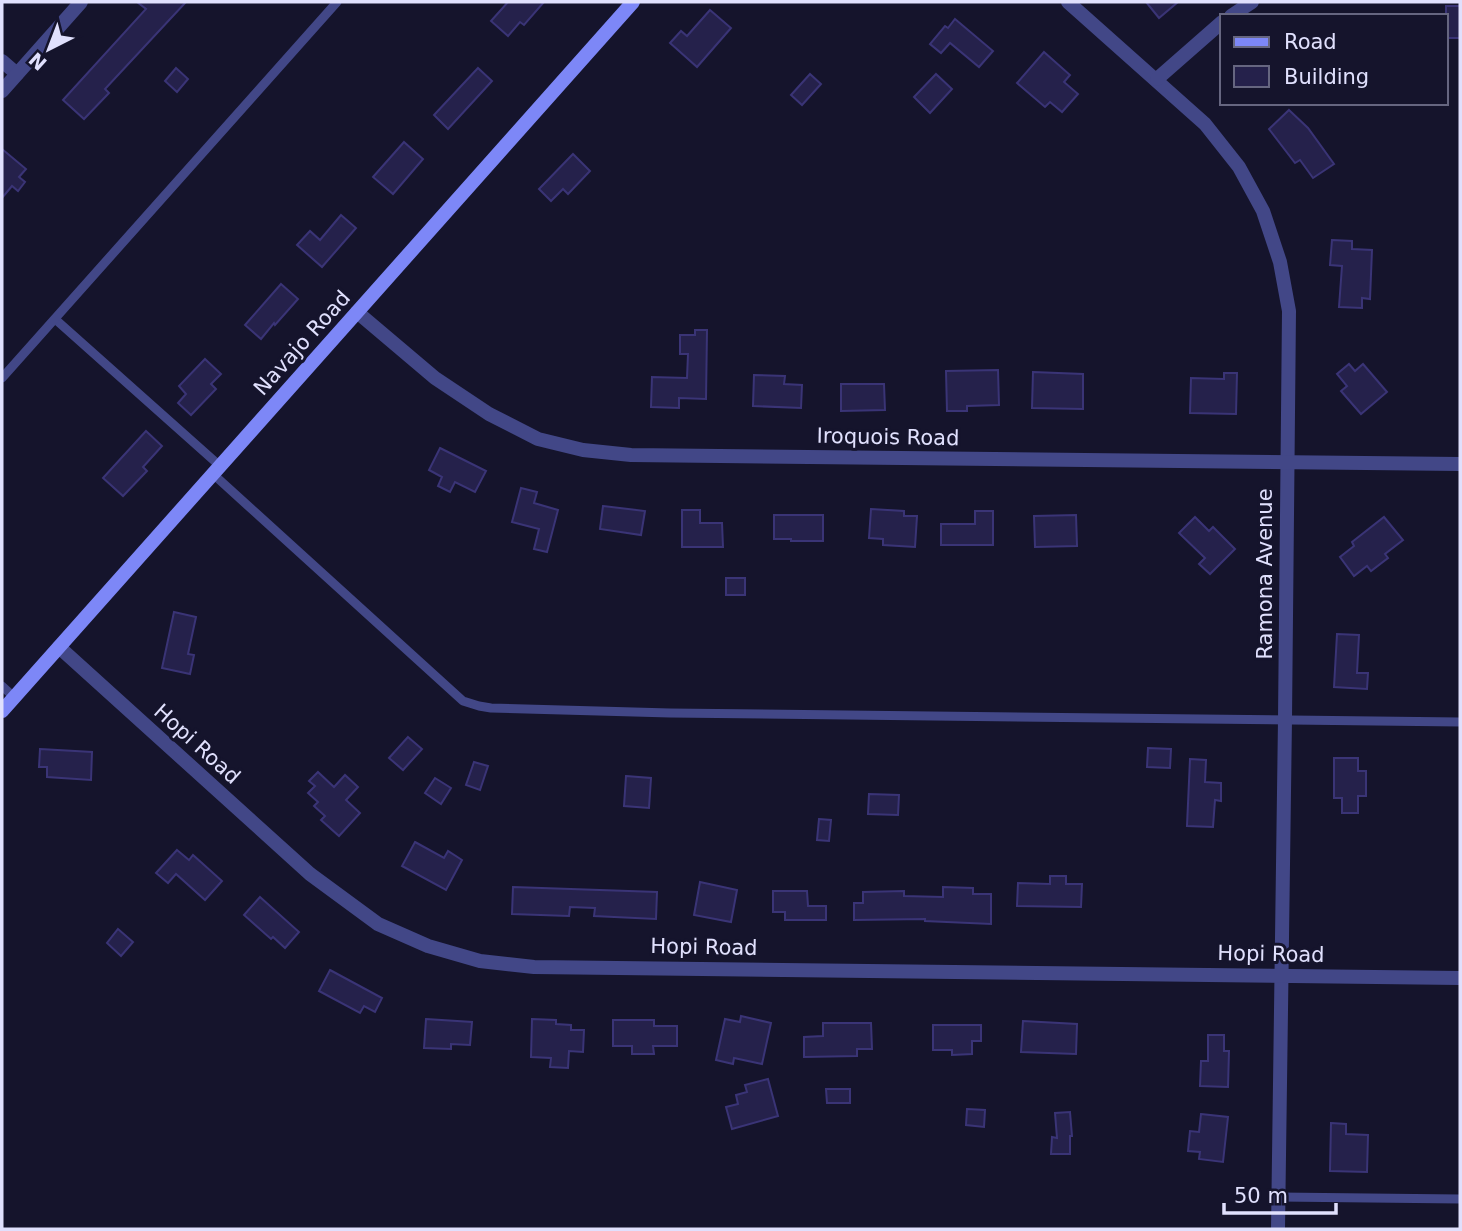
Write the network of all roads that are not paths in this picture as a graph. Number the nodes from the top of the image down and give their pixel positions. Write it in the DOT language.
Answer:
graph roads {
  1 [pos="81,2"];
  2 [pos="337,2"];
  3 [pos="633,2"];
  4 [pos="1068,2"];
  5 [pos="1252,2"];
  6 [pos="1234,14"];
  7 [pos="1220,24"];
  8 [pos="2,61"];
  9 [pos="17,74"];
  10 [pos="1157,79"];
  11 [pos="2,91"];
  12 [pos="357,312"];
  13 [pos="55,319"];
  14 [pos="2,378"];
  15 [pos="1287,462"];
  16 [pos="1460,464"];
  17 [pos="216,470"];
  18 [pos="59,647"];
  19 [pos="2,686"];
  20 [pos="14,697"];
  21 [pos="2,711"];
  22 [pos="1285,719"];
  23 [pos="1460,722"];
  24 [pos="1282,975"];
  25 [pos="1460,978"];
  26 [pos="1279,1197"];
  27 [pos="1460,1199"];
  28 [pos="1278,1229"];
  1 -- 9 [label="street"];
  2 -- 13 [label="lane"];
  3 -- 12 [label="main road, Navajo Road"];
  4 -- 10 [label="street, Ramona Avenue"];
  5 -- 6 [label="street"];
  7 -- 10 [label="street"];
  8 -- 9 [label="street"];
  9 -- 11 [label="street"];
  10 -- 15 [label="street, Ramona Avenue"];
  12 -- 15 [label="street, Iroquois Road"];
  12 -- 17 [label="main road, Navajo Road"];
  13 -- 14 [label="lane"];
  13 -- 17 [label="lane"];
  15 -- 16 [label="street, Iroquois Road"];
  15 -- 22 [label="street, Ramona Avenue"];
  17 -- 18 [label="main road, Navajo Road"];
  17 -- 22 [label="lane"];
  18 -- 20 [label="main road, Navajo Road"];
  18 -- 24 [label="street, Hopi Road"];
  19 -- 20 [label="lane"];
  20 -- 21 [label="main road, Navajo Road"];
  22 -- 23 [label="lane"];
  22 -- 24 [label="street, Ramona Avenue"];
  24 -- 25 [label="street, Hopi Road"];
  24 -- 26 [label="street, Ramona Avenue"];
  26 -- 27 [label="lane"];
  26 -- 28 [label="street, Ramona Avenue"];
}
